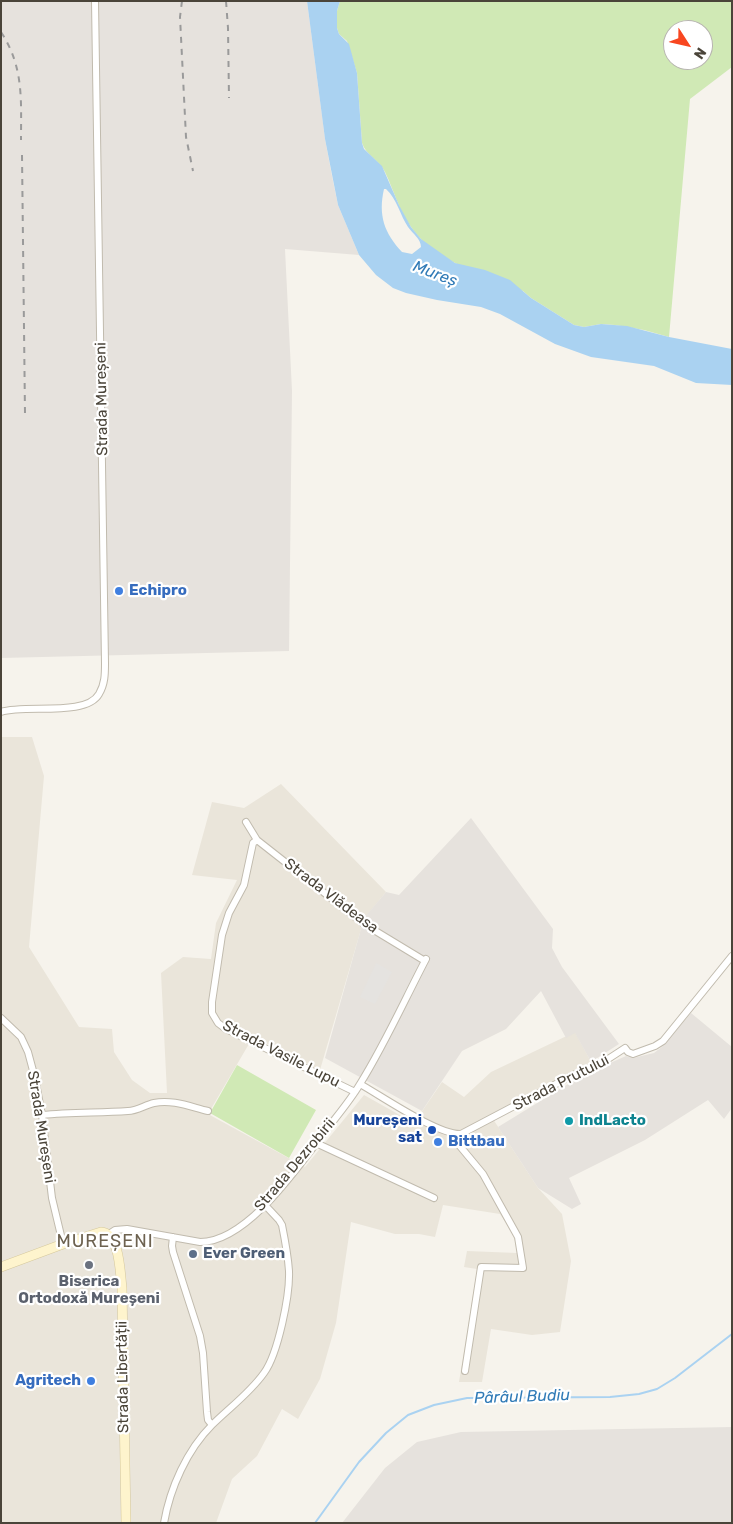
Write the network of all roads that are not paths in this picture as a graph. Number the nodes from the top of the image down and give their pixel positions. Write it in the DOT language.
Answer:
graph roads {
  1 [pos="95,1"];
  2 [pos="1,712"];
  3 [pos="246,822"];
  4 [pos="256,840"];
  5 [pos="732,956"];
  6 [pos="425,960"];
  7 [pos="1,1018"];
  8 [pos="360,1084"];
  9 [pos="355,1092"];
  10 [pos="208,1111"];
  11 [pos="42,1115"];
  12 [pos="454,1134"];
  13 [pos="316,1142"];
  14 [pos="434,1198"];
  15 [pos="265,1205"];
  16 [pos="109,1234"];
  17 [pos="174,1238"];
  18 [pos="63,1244"];
  19 [pos="1,1267"];
  20 [pos="465,1371"];
  21 [pos="212,1425"];
  22 [pos="126,1523"];
  23 [pos="164,1523"];
  1 -- 2 [label="street, Strada Mureșeni"];
  3 -- 4 [label="street, Strada Vlădeasa"];
  4 -- 6 [label="street, Strada Vlădeasa"];
  4 -- 9 [label="street, Strada Vasile Lupu"];
  5 -- 12 [label="street, Strada Prutului"];
  6 -- 8 [label="street, Strada Dezrobirii"];
  7 -- 11 [label="street, Strada Mureșeni"];
  8 -- 9 [label="street, Strada Dezrobirii"];
  8 -- 12 [label="street"];
  9 -- 13 [label="street, Strada Dezrobirii"];
  10 -- 11 [label="street"];
  11 -- 18 [label="street, Strada Mureșeni"];
  12 -- 20 [label="street"];
  13 -- 14 [label="street"];
  13 -- 15 [label="street, Strada Dezrobirii"];
  15 -- 17 [label="street, Strada Dezrobirii"];
  15 -- 21 [label="street"];
  16 -- 17 [label="street, Strada Dezrobirii"];
  16 -- 18 [label="main road, Strada Dezrobirii"];
  16 -- 22 [label="main road, Strada Libertății"];
  17 -- 21 [label="street"];
  18 -- 19 [label="main road, Strada Dezrobirii"];
  21 -- 23 [label="street"];
}
